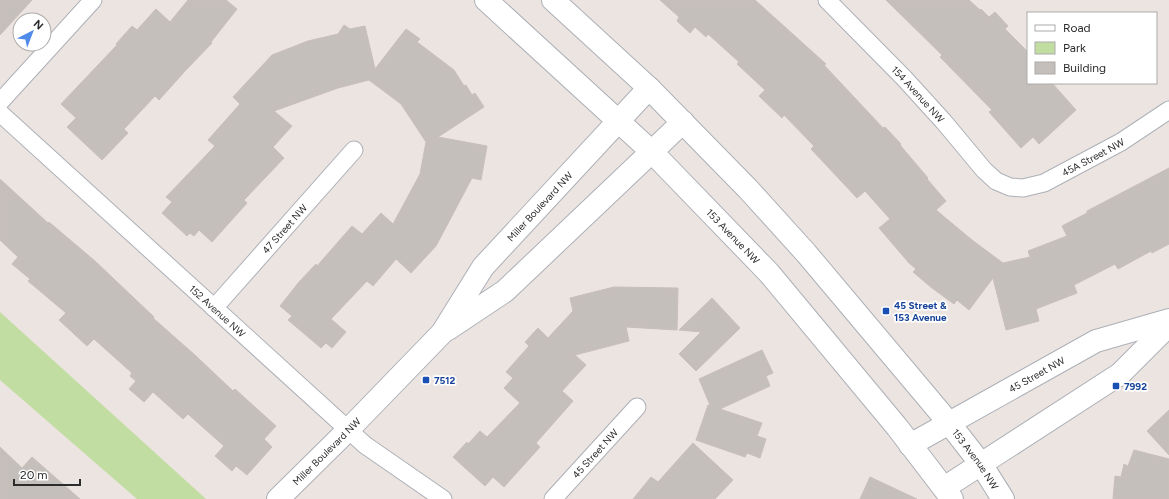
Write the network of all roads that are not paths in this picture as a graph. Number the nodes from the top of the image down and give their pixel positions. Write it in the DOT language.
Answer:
graph roads {
  1 [pos="93,0"];
  2 [pos="486,0"];
  3 [pos="553,0"];
  4 [pos="827,0"];
  5 [pos="649,88"];
  6 [pos="0,102"];
  7 [pos="1169,110"];
  8 [pos="0,113"];
  9 [pos="618,121"];
  10 [pos="683,122"];
  11 [pos="354,150"];
  12 [pos="652,152"];
  13 [pos="1010,187"];
  14 [pos="214,308"];
  15 [pos="1169,320"];
  16 [pos="1169,325"];
  17 [pos="442,333"];
  18 [pos="636,407"];
  19 [pos="948,423"];
  20 [pos="348,430"];
  21 [pos="910,445"];
  22 [pos="981,464"];
  23 [pos="948,494"];
  24 [pos="278,499"];
  25 [pos="443,499"];
  26 [pos="553,499"];
  27 [pos="1003,499"];
  1 -- 6 [label="street"];
  2 -- 9 [label="street, 153 Avenue NW"];
  3 -- 5 [label="street, 153 Avenue NW"];
  4 -- 13 [label="street, 154 Avenue NW"];
  5 -- 9 [label="street, Miller Boulevard NW"];
  5 -- 10 [label="street, 153 Avenue NW"];
  7 -- 13 [label="street, 45A Street NW"];
  8 -- 14 [label="street, 152 Avenue NW"];
  9 -- 12 [label="street, 153 Avenue NW"];
  9 -- 17 [label="street, Miller Boulevard NW"];
  10 -- 12 [label="street, Miller Boulevard NW"];
  10 -- 19 [label="street, 153 Avenue NW"];
  11 -- 14 [label="street, 47 Street NW"];
  12 -- 17 [label="street, Miller Boulevard NW"];
  12 -- 21 [label="street, 153 Avenue NW"];
  14 -- 20 [label="street, 152 Avenue NW"];
  15 -- 19 [label="street, 45 Street NW"];
  16 -- 22 [label="street"];
  17 -- 20 [label="street, Miller Boulevard NW"];
  18 -- 26 [label="street, 45 Street NW"];
  19 -- 21 [label="street, 45 Street NW"];
  19 -- 22 [label="street, 153 Avenue NW"];
  20 -- 24 [label="street, Miller Boulevard NW"];
  20 -- 25 [label="street, 152 Avenue NW"];
  21 -- 23 [label="street, 153 Avenue NW"];
  22 -- 23 [label="street"];
  22 -- 27 [label="street, 153 Avenue NW"];
}
